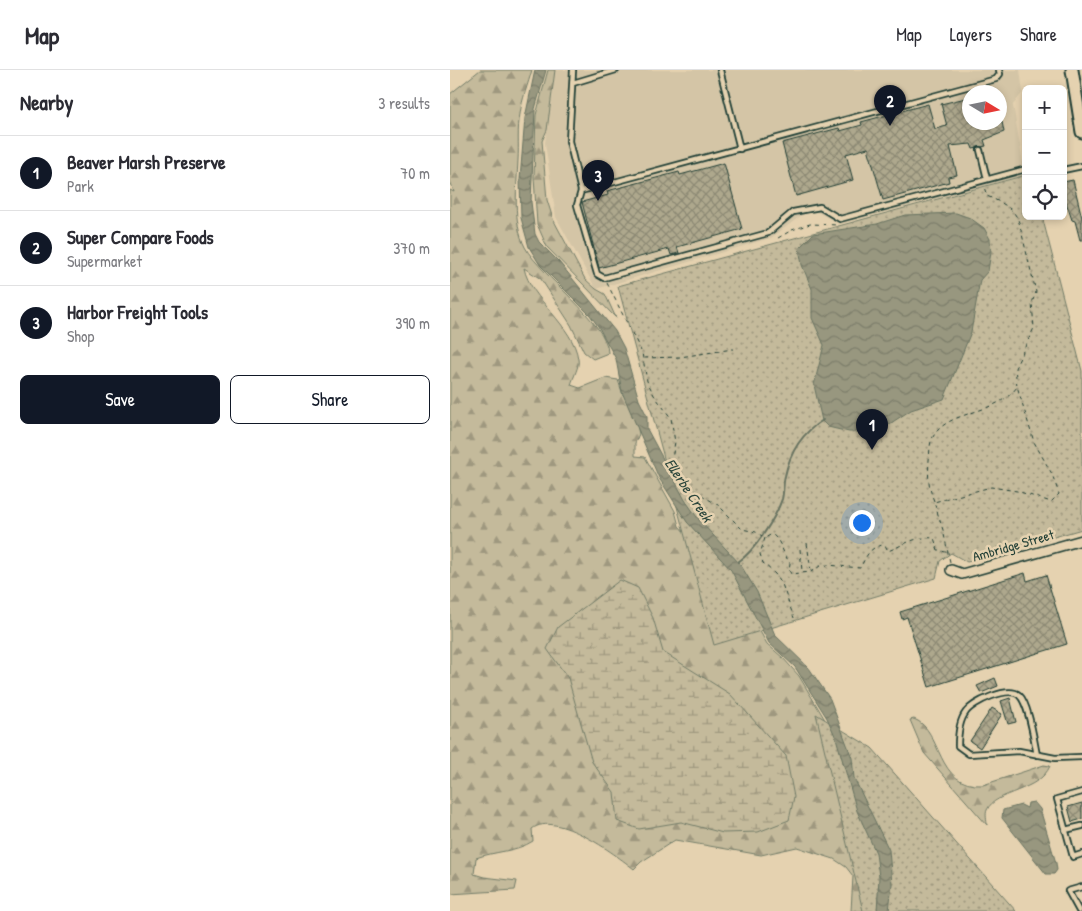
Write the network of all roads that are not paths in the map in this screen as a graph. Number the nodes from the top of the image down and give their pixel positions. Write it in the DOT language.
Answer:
graph roads {
  1 [pos="573,70"];
  2 [pos="616,70"];
  3 [pos="720,70"];
  4 [pos="999,70"];
  5 [pos="1072,70"];
  6 [pos="573,83"];
  7 [pos="1082,132"];
  8 [pos="740,149"];
  9 [pos="980,150"];
  10 [pos="1082,166"];
  11 [pos="1067,169"];
  12 [pos="1022,170"];
  13 [pos="987,179"];
  14 [pos="581,191"];
  15 [pos="1082,540"];
  16 [pos="951,570"];
  17 [pos="1037,754"];
  18 [pos="1082,757"];
  19 [pos="1082,792"];
  20 [pos="1082,826"];
  21 [pos="1066,830"];
  22 [pos="1082,854"];
  23 [pos="1082,887"];
  24 [pos="1079,911"];
  1 -- 6 [label="lane"];
  2 -- 6 [label="lane"];
  3 -- 8 [label="lane"];
  4 -- 8 [label="lane"];
  5 -- 7 [label="street"];
  6 -- 14 [label="lane"];
  8 -- 14 [label="lane"];
  9 -- 13 [label="lane"];
  10 -- 11 [label="lane"];
  12 -- 13 [label="lane"];
  13 -- 14 [label="lane"];
  15 -- 16 [label="street, Ambridge Street"];
  17 -- 17 [label="lane"];
  17 -- 18 [label="lane"];
  19 -- 21 [label="lane"];
  20 -- 21 [label="lane"];
  21 -- 22 [label="lane"];
  23 -- 24 [label="lane"];
}
